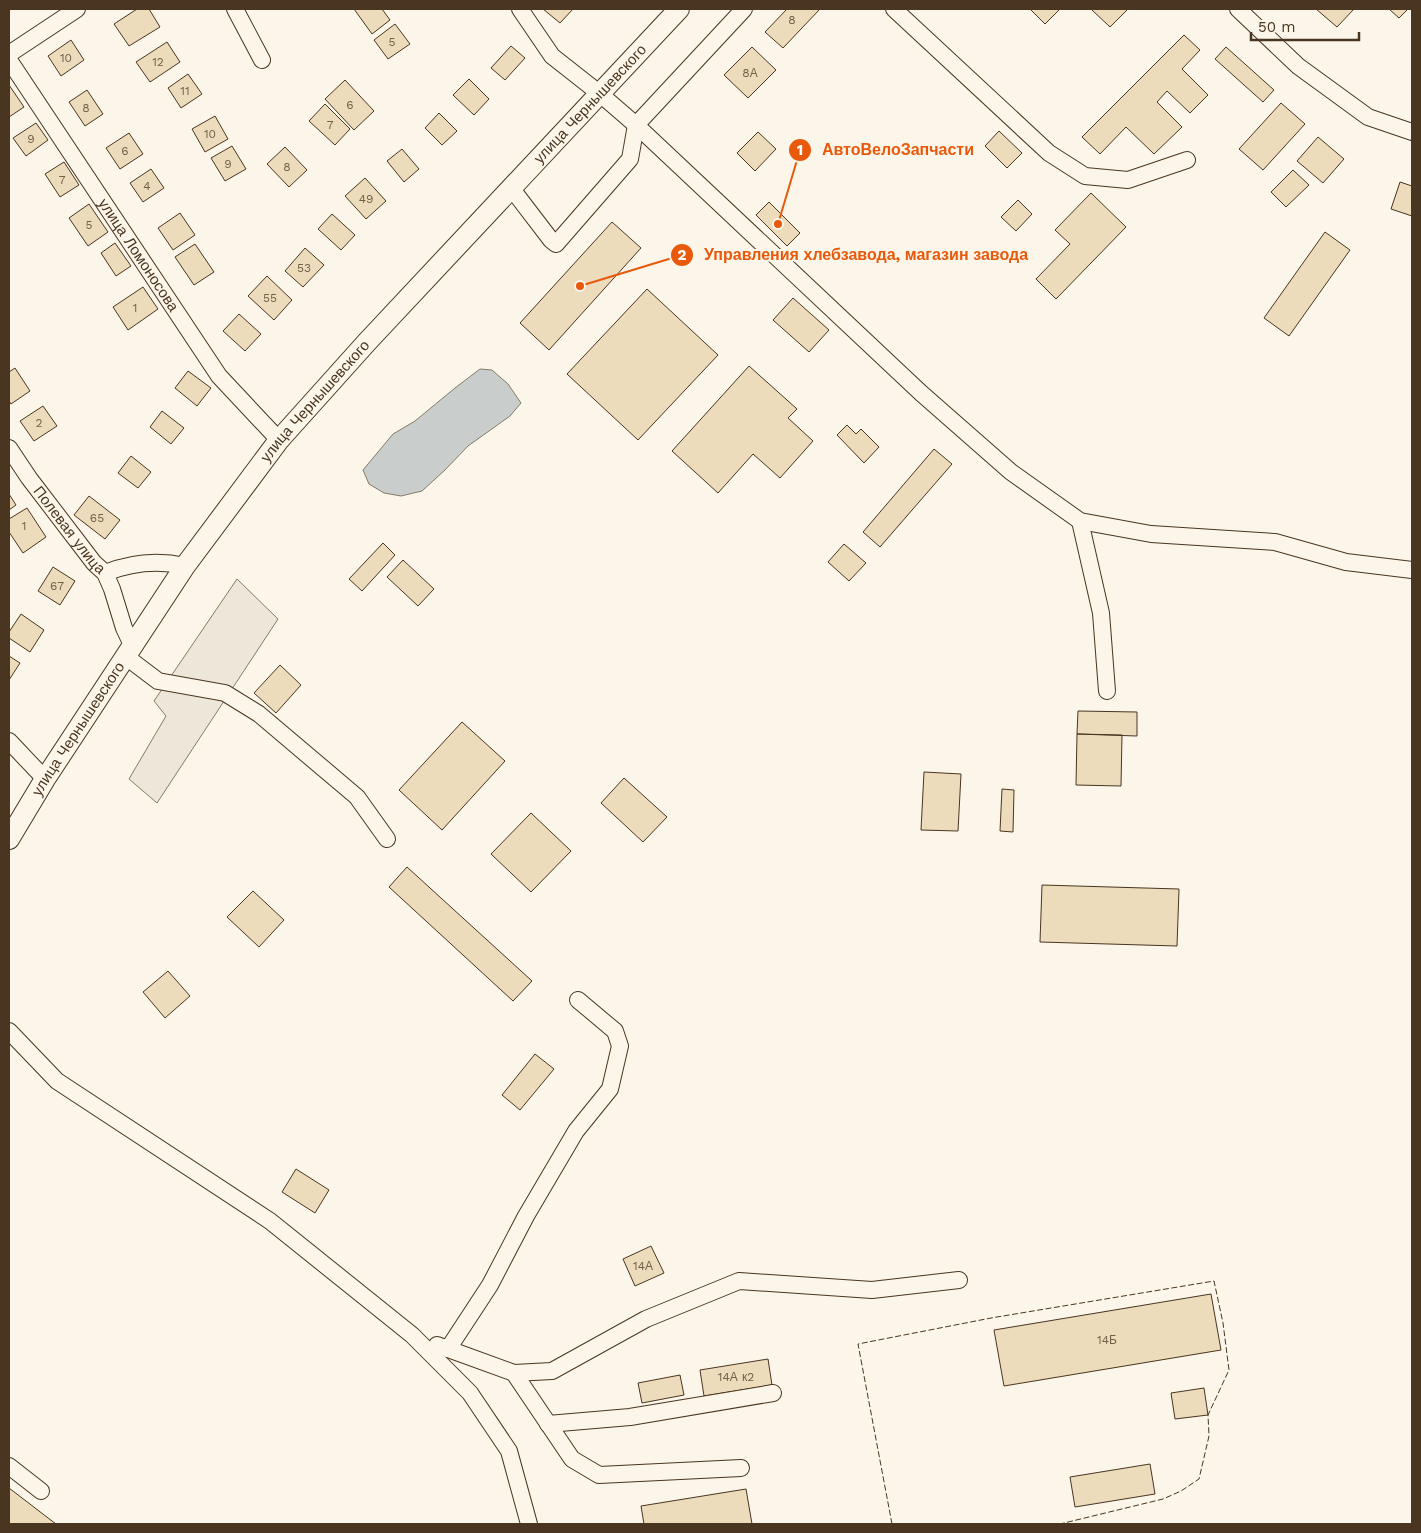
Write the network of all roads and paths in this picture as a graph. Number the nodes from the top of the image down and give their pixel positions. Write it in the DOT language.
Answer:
graph roads {
  1 [pos="77,9"];
  2 [pos="235,9"];
  3 [pos="520,9"];
  4 [pos="679,9"];
  5 [pos="894,9"];
  6 [pos="736,12"];
  7 [pos="1247,12"];
  8 [pos="9,54"];
  9 [pos="9,60"];
  10 [pos="262,60"];
  11 [pos="599,93"];
  12 [pos="636,124"];
  13 [pos="1412,132"];
  14 [pos="1187,160"];
  15 [pos="512,189"];
  16 [pos="279,440"];
  17 [pos="9,448"];
  18 [pos="1080,521"];
  19 [pos="185,566"];
  20 [pos="1412,570"];
  21 [pos="105,573"];
  22 [pos="128,651"];
  23 [pos="1107,691"];
  24 [pos="9,741"];
  25 [pos="45,778"];
  26 [pos="9,839"];
  27 [pos="387,839"];
  28 [pos="578,1000"];
  29 [pos="9,1031"];
  30 [pos="958,1280"];
  31 [pos="412,1335"];
  32 [pos="448,1348"];
  33 [pos="514,1373"];
  34 [pos="772,1393"];
  35 [pos="548,1424"];
  36 [pos="9,1466"];
  37 [pos="741,1468"];
  38 [pos="41,1491"];
  39 [pos="529,1524"];
  1 -- 8 [label="street"];
  2 -- 10 [label="street"];
  3 -- 11 [label="street"];
  4 -- 11 [label="main road, улица Чернышевского"];
  5 -- 14 [label="street"];
  6 -- 12 [label="street"];
  7 -- 13 [label="street"];
  9 -- 16 [label="street, улица Ломоносова"];
  11 -- 12 [label="street"];
  11 -- 15 [label="main road, улица Чернышевского"];
  12 -- 15 [label="street"];
  12 -- 18 [label="street"];
  15 -- 16 [label="main road, улица Чернышевского"];
  16 -- 19 [label="main road, улица Чернышевского"];
  17 -- 21 [label="street, Полевая улица"];
  18 -- 20 [label="street"];
  18 -- 23 [label="street"];
  19 -- 21 [label="street"];
  19 -- 22 [label="main road, улица Чернышевского"];
  21 -- 22 [label="street, Полевая улица"];
  22 -- 25 [label="main road, улица Чернышевского"];
  22 -- 27 [label="street"];
  24 -- 25 [label="street"];
  25 -- 26 [label="main road, улица Чернышевского"];
  28 -- 32 [label="street"];
  29 -- 31 [label="street"];
  30 -- 33 [label="street"];
  31 -- 32 [label="street"];
  31 -- 39 [label="street"];
  32 -- 33 [label="street"];
  33 -- 35 [label="street"];
  34 -- 35 [label="street"];
  35 -- 37 [label="street"];
  36 -- 38 [label="street"];
}
